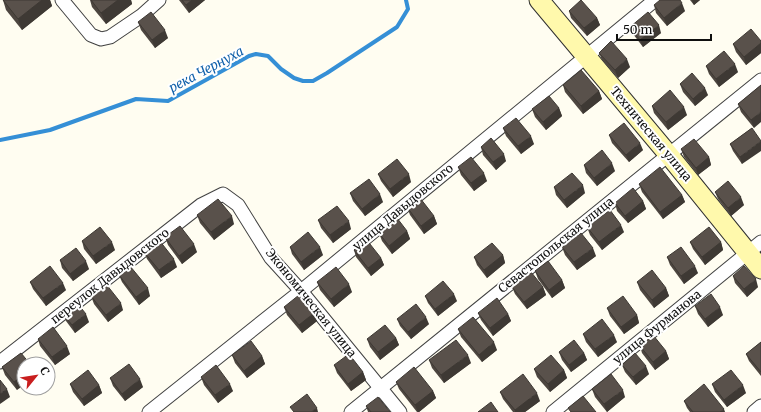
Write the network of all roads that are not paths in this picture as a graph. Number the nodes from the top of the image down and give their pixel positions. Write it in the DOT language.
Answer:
graph roads {
  1 [pos="62,0"];
  2 [pos="160,0"];
  3 [pos="539,0"];
  4 [pos="655,0"];
  5 [pos="586,56"];
  6 [pos="761,80"];
  7 [pos="668,154"];
  8 [pos="223,194"];
  9 [pos="754,248"];
  10 [pos="761,269"];
  11 [pos="301,291"];
  12 [pos="0,362"];
  13 [pos="380,388"];
  14 [pos="761,406"];
  15 [pos="149,412"];
  16 [pos="351,412"];
  17 [pos="400,412"];
  18 [pos="553,412"];
  19 [pos="754,412"];
  1 -- 2 [label="street"];
  3 -- 5 [label="street, Техническая улица"];
  4 -- 5 [label="street, улица Давыдовского"];
  5 -- 7 [label="street, Техническая улица"];
  5 -- 11 [label="street, улица Давыдовского"];
  6 -- 7 [label="street, Севастопольская улица"];
  7 -- 9 [label="street, Техническая улица"];
  7 -- 13 [label="street, Севастопольская улица"];
  8 -- 11 [label="street, Экономическая улица"];
  8 -- 12 [label="street, переулок Давыдовского"];
  9 -- 10 [label="street, Техническая улица"];
  9 -- 18 [label="street, улица Фурманова"];
  11 -- 13 [label="street, Экономическая улица"];
  11 -- 15 [label="street, улица Давыдовского"];
  13 -- 16 [label="street, Севастопольская улица"];
  13 -- 17 [label="street, Экономическая улица"];
  14 -- 19 [label="street"];
}
